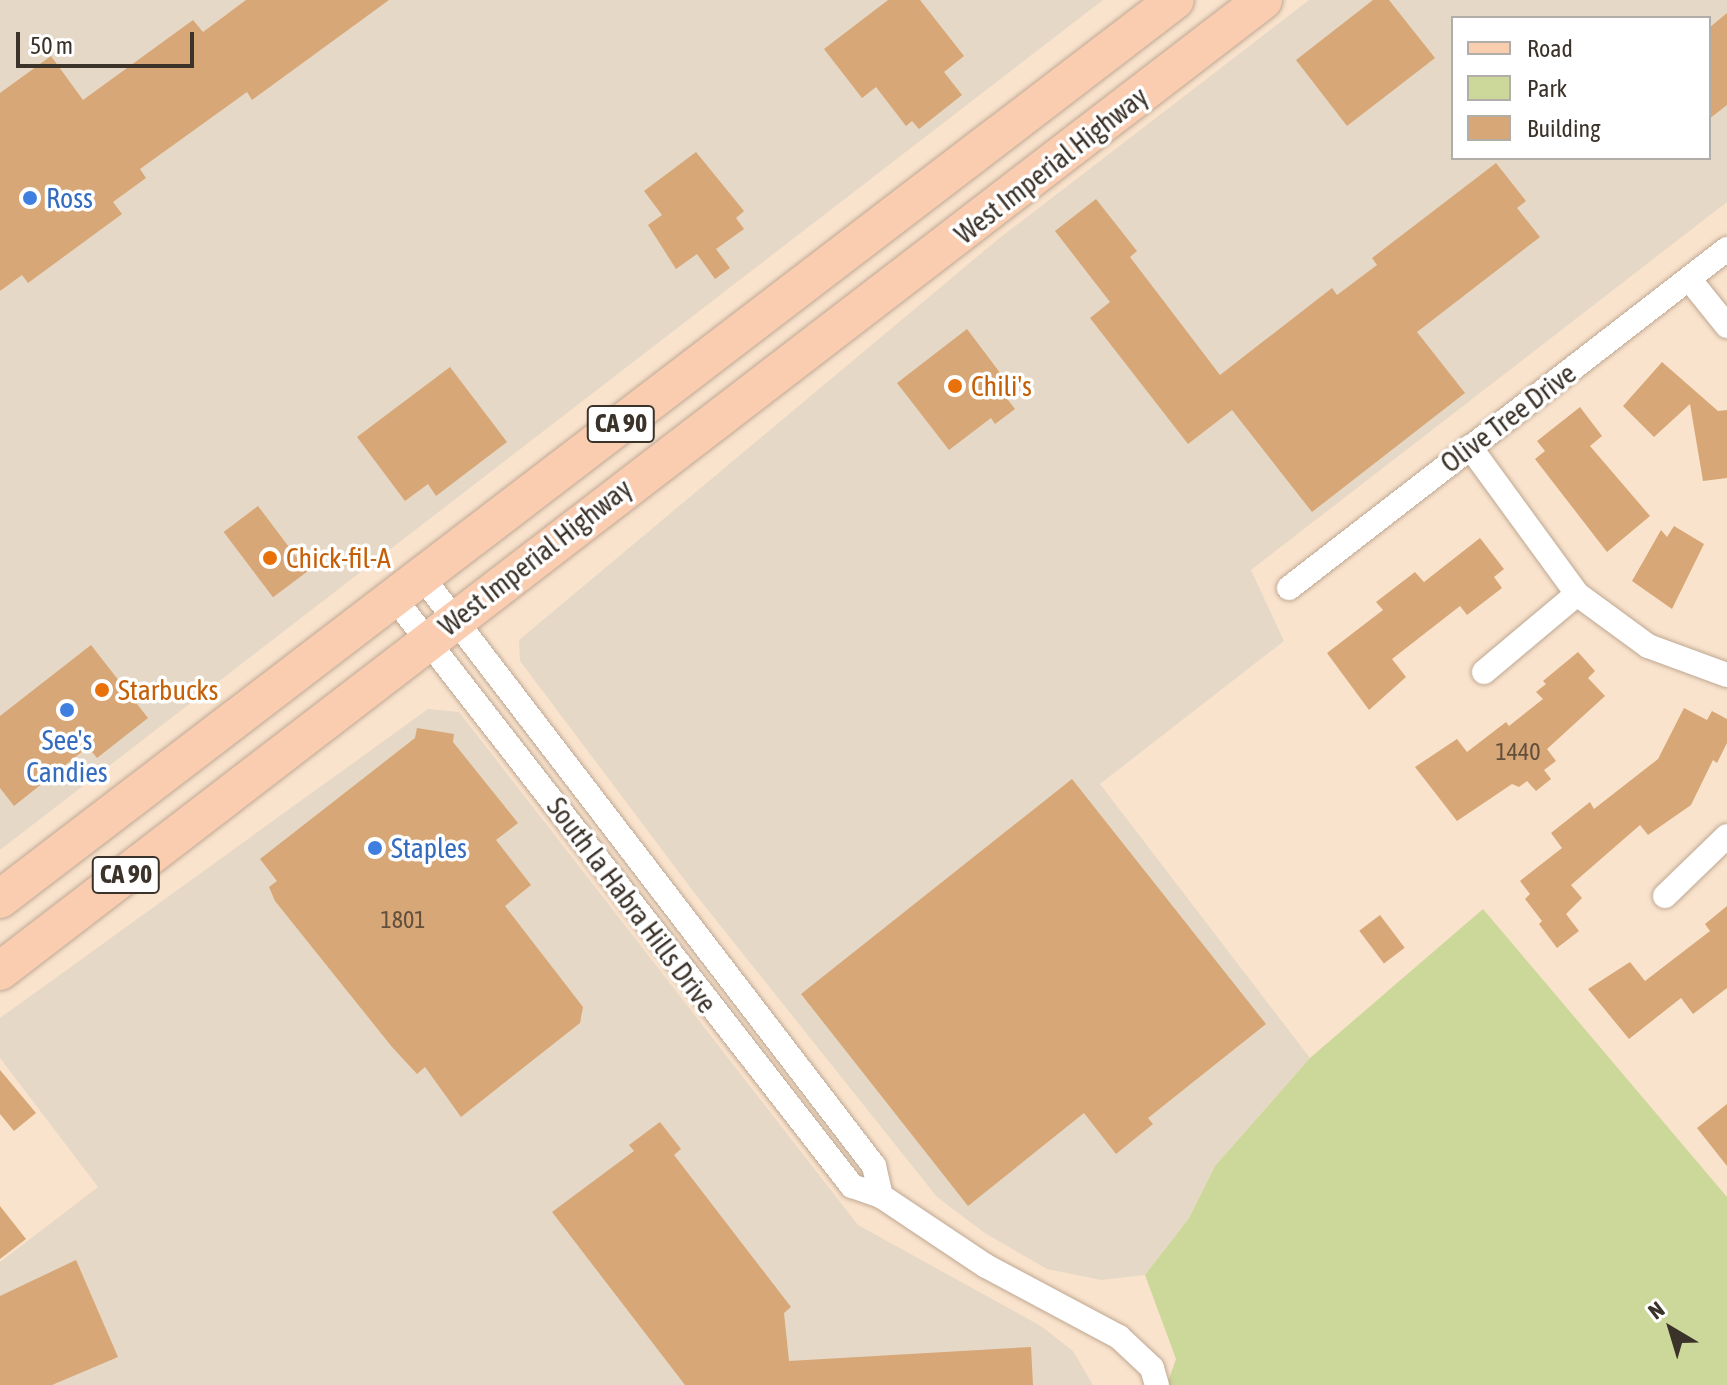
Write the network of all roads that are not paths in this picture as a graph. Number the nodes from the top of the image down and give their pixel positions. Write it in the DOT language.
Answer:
graph roads {
  1 [pos="1175,0"];
  2 [pos="1263,0"];
  3 [pos="1064,85"];
  4 [pos="952,243"];
  5 [pos="1727,249"];
  6 [pos="1690,280"];
  7 [pos="1727,326"];
  8 [pos="1470,447"];
  9 [pos="409,588"];
  10 [pos="1289,588"];
  11 [pos="1577,594"];
  12 [pos="441,631"];
  13 [pos="1484,672"];
  14 [pos="1727,675"];
  15 [pos="1727,836"];
  16 [pos="1665,896"];
  17 [pos="0,899"];
  18 [pos="0,971"];
  19 [pos="881,1196"];
  20 [pos="1157,1385"];
  1 -- 3 [label="main road, West Imperial Highway / CA 90"];
  2 -- 4 [label="main road, West Imperial Highway / CA 90"];
  3 -- 4 [label="main road"];
  3 -- 9 [label="main road, West Imperial Highway / CA 90"];
  4 -- 12 [label="main road, West Imperial Highway / CA 90"];
  5 -- 6 [label="street, Olive Tree Drive"];
  6 -- 7 [label="street"];
  6 -- 8 [label="street, Olive Tree Drive"];
  8 -- 10 [label="street, Olive Tree Drive"];
  8 -- 11 [label="street"];
  9 -- 12 [label="street, South la Habra Hills Drive"];
  9 -- 12 [label="street, South la Habra Hills Drive"];
  9 -- 17 [label="main road, West Imperial Highway / CA 90"];
  11 -- 13 [label="street"];
  11 -- 14 [label="street"];
  12 -- 18 [label="main road, West Imperial Highway / CA 90"];
  12 -- 19 [label="street, South la Habra Hills Drive"];
  12 -- 19 [label="street, South la Habra Hills Drive"];
  15 -- 16 [label="street"];
  19 -- 20 [label="street, South la Habra Hills Drive"];
}
